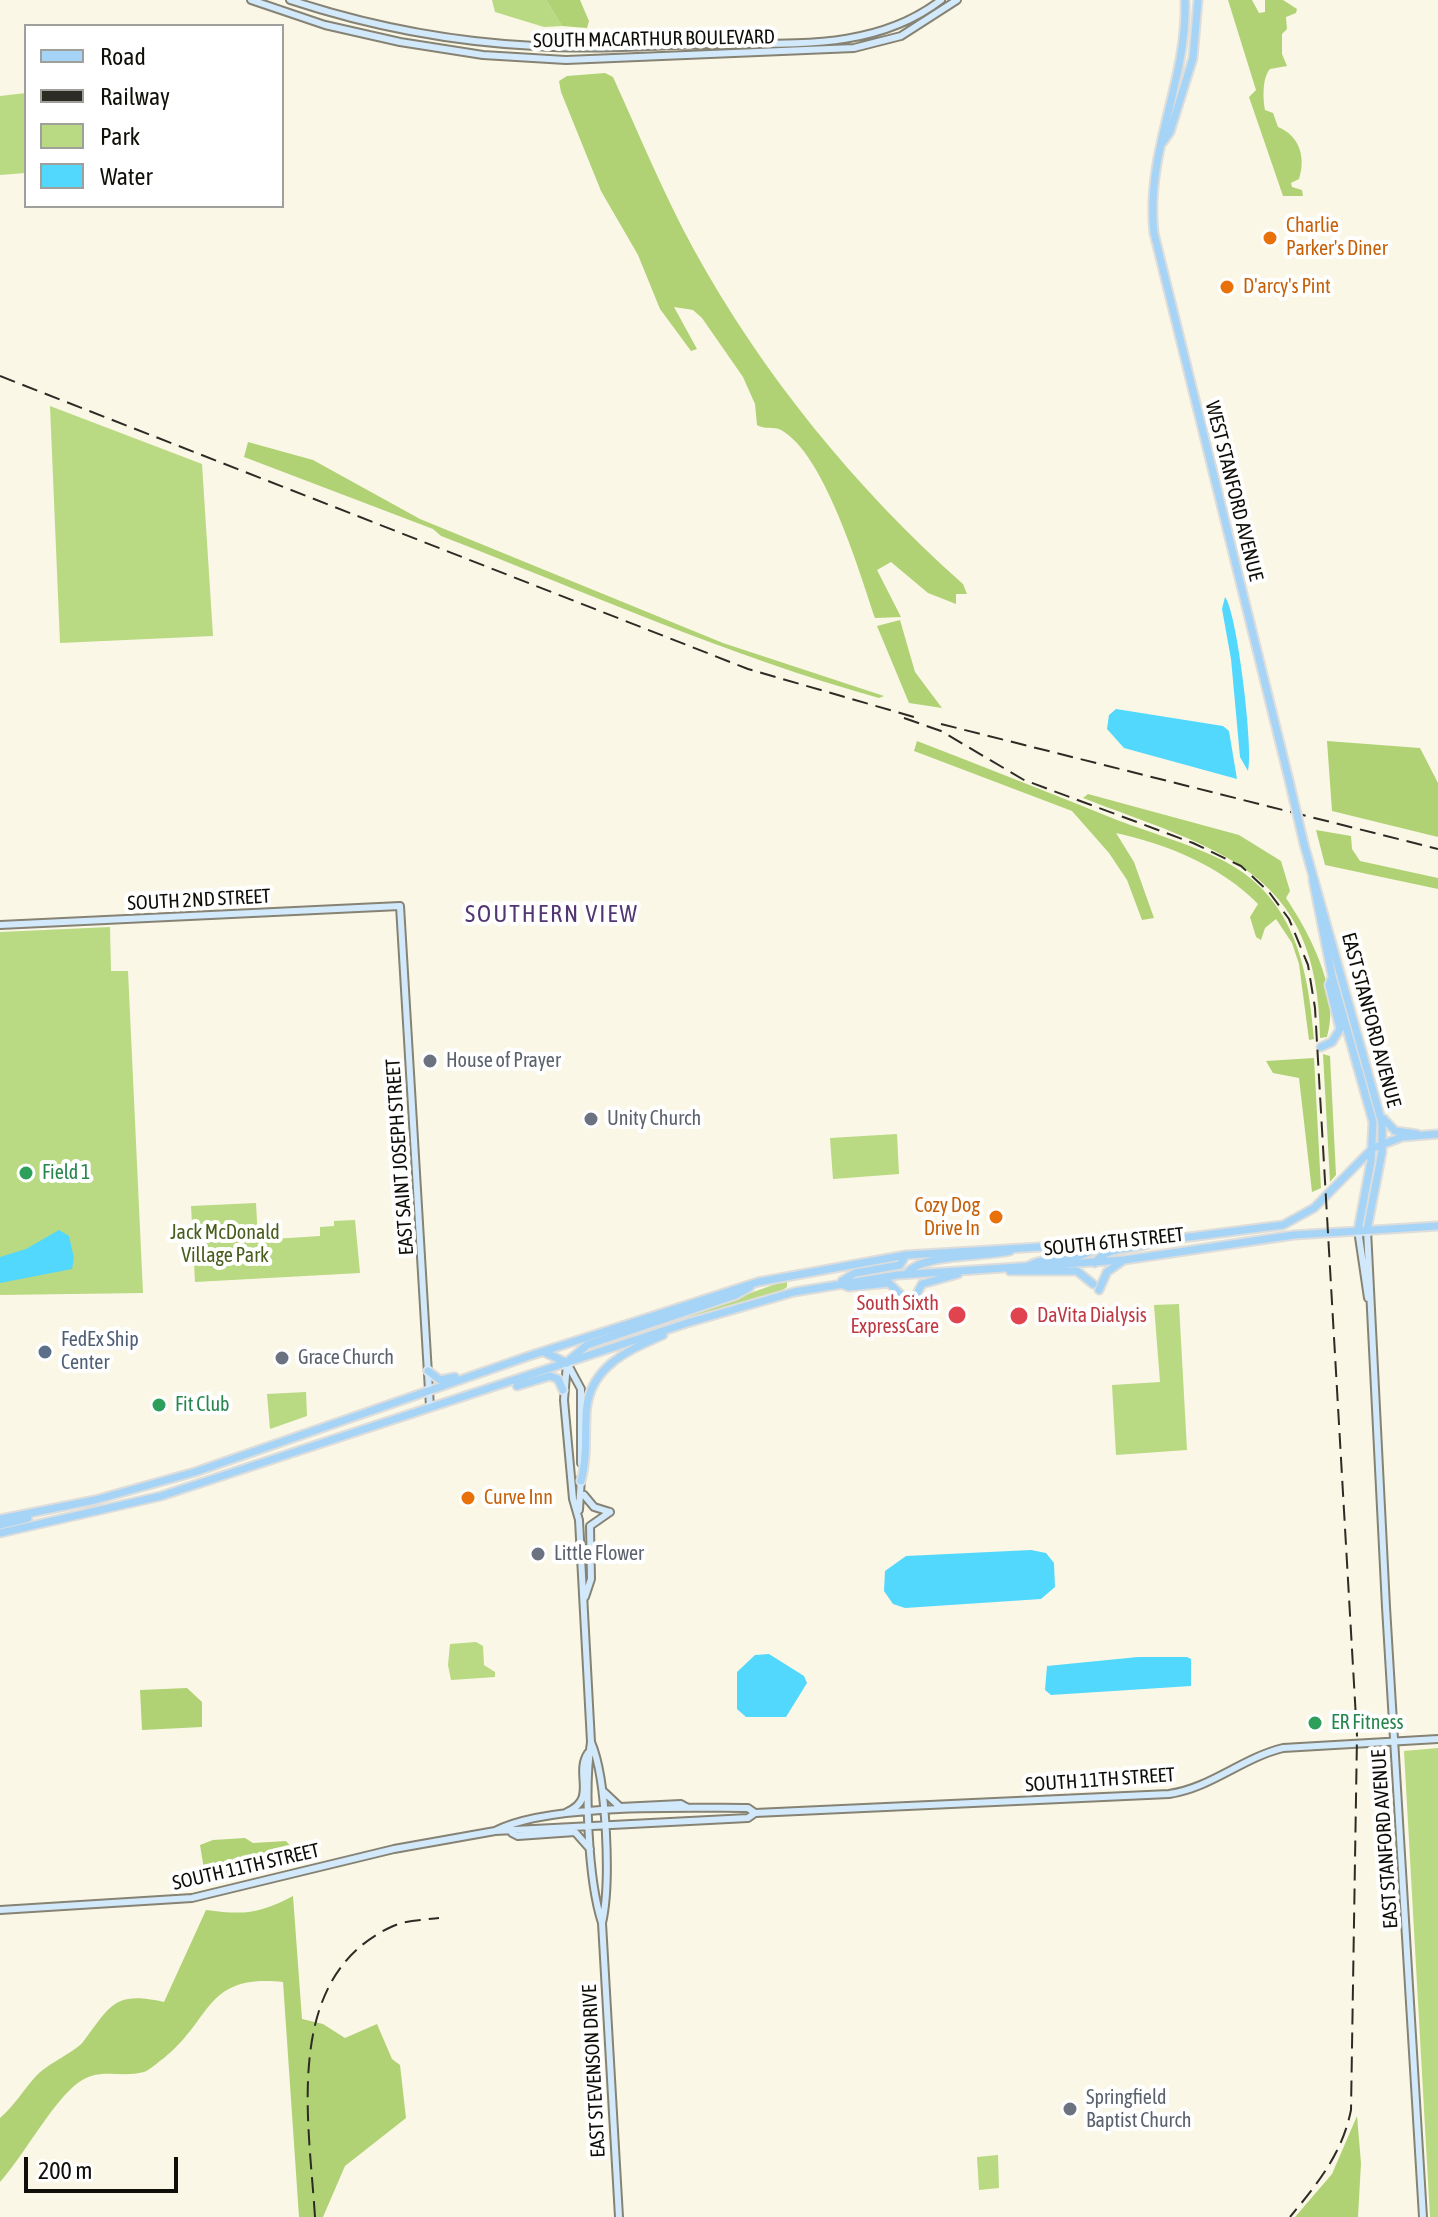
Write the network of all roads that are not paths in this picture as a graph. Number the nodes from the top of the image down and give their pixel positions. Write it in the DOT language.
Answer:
graph roads {
  1 [pos="251,0"];
  2 [pos="290,0"];
  3 [pos="941,0"];
  4 [pos="957,0"];
  5 [pos="1185,0"];
  6 [pos="1200,0"];
  7 [pos="1161,143"];
  8 [pos="1304,844"];
  9 [pos="1313,878"];
  10 [pos="400,906"];
  11 [pos="0,925"];
  12 [pos="1332,976"];
  13 [pos="1321,1047"];
  14 [pos="1381,1115"];
  15 [pos="1438,1134"];
  16 [pos="1423,1136"];
  17 [pos="1383,1143"];
  18 [pos="1373,1148"];
  19 [pos="1438,1226"];
  20 [pos="1358,1230"];
  21 [pos="1367,1230"];
  22 [pos="1159,1240"];
  23 [pos="1028,1247"];
  24 [pos="1094,1249"];
  25 [pos="906,1255"];
  26 [pos="1124,1260"];
  27 [pos="1095,1263"];
  28 [pos="1026,1267"];
  29 [pos="1000,1269"];
  30 [pos="970,1270"];
  31 [pos="907,1274"];
  32 [pos="758,1282"];
  33 [pos="838,1284"];
  34 [pos="1371,1315"];
  35 [pos="687,1323"];
  36 [pos="540,1352"];
  37 [pos="511,1362"];
  38 [pos="567,1363"];
  39 [pos="428,1371"];
  40 [pos="563,1390"];
  41 [pos="429,1392"];
  42 [pos="464,1398"];
  43 [pos="430,1407"];
  44 [pos="582,1484"];
  45 [pos="578,1514"];
  46 [pos="0,1522"];
  47 [pos="0,1533"];
  48 [pos="583,1600"];
  49 [pos="1438,1739"];
  50 [pos="1395,1741"];
  51 [pos="591,1742"];
  52 [pos="590,1750"];
  53 [pos="602,1789"];
  54 [pos="688,1808"];
  55 [pos="590,1813"];
  56 [pos="603,1813"];
  57 [pos="755,1813"];
  58 [pos="565,1814"];
  59 [pos="603,1825"];
  60 [pos="591,1826"];
  61 [pos="495,1831"];
  62 [pos="512,1833"];
  63 [pos="592,1853"];
  64 [pos="0,1910"];
  65 [pos="602,1923"];
  66 [pos="619,2217"];
  67 [pos="1423,2217"];
  1 -- 4 [label="main road, SOUTH MACARTHUR BOULEVARD"];
  2 -- 3 [label="main road, SOUTH MACARTHUR BOULEVARD"];
  5 -- 7 [label="main road, WEST STANFORD AVENUE"];
  6 -- 7 [label="main road, WEST STANFORD AVENUE"];
  7 -- 8 [label="main road, WEST STANFORD AVENUE, bridge"];
  8 -- 9 [label="main road, EAST STANFORD AVENUE"];
  9 -- 12 [label="main road, EAST STANFORD AVENUE"];
  9 -- 14 [label="main road, EAST STANFORD AVENUE"];
  10 -- 11 [label="main road, SOUTH 2ND STREET"];
  10 -- 39 [label="main road, EAST SAINT JOSEPH STREET"];
  12 -- 13 [label="main road"];
  12 -- 18 [label="main road, EAST STANFORD AVENUE"];
  14 -- 16 [label="main road"];
  14 -- 17 [label="main road, EAST STANFORD AVENUE"];
  15 -- 16 [label="main road, SOUTH 6TH STREET"];
  16 -- 17 [label="main road, SOUTH 6TH STREET"];
  17 -- 18 [label="main road, SOUTH 6TH STREET"];
  17 -- 21 [label="main road, EAST STANFORD AVENUE"];
  18 -- 20 [label="main road, EAST STANFORD AVENUE"];
  18 -- 22 [label="main road, SOUTH 6TH STREET"];
  19 -- 21 [label="main road, SOUTH 6TH STREET"];
  20 -- 21 [label="main road, SOUTH 6TH STREET"];
  20 -- 26 [label="main road, SOUTH 6TH STREET"];
  20 -- 34 [label="main road, EAST STANFORD AVENUE"];
  21 -- 34 [label="main road, EAST STANFORD AVENUE"];
  22 -- 23 [label="main road, SOUTH 6TH STREET"];
  22 -- 27 [label="main road"];
  23 -- 25 [label="main road, SOUTH 6TH STREET"];
  23 -- 31 [label="main road"];
  24 -- 28 [label="main road"];
  25 -- 32 [label="main road, SOUTH 6TH STREET"];
  25 -- 33 [label="main road"];
  26 -- 27 [label="main road, SOUTH 6TH STREET"];
  26 -- 29 [label="main road"];
  27 -- 28 [label="main road, SOUTH 6TH STREET"];
  28 -- 29 [label="main road, SOUTH 6TH STREET"];
  29 -- 30 [label="main road, SOUTH 6TH STREET"];
  30 -- 31 [label="main road, SOUTH 6TH STREET"];
  30 -- 33 [label="main road"];
  31 -- 33 [label="main road, SOUTH 6TH STREET"];
  32 -- 36 [label="main road"];
  32 -- 38 [label="main road"];
  33 -- 35 [label="main road, SOUTH 6TH STREET"];
  34 -- 50 [label="main road, EAST STANFORD AVENUE"];
  35 -- 38 [label="main road"];
  35 -- 44 [label="main road"];
  36 -- 37 [label="main road"];
  36 -- 38 [label="main road"];
  37 -- 39 [label="main road"];
  37 -- 41 [label="main road"];
  38 -- 40 [label="main road, EAST STEVENSON DRIVE"];
  38 -- 42 [label="main road"];
  38 -- 44 [label="main road, EAST STEVENSON DRIVE"];
  39 -- 41 [label="main road, EAST SAINT JOSEPH STREET"];
  40 -- 42 [label="main road"];
  40 -- 45 [label="main road, EAST STEVENSON DRIVE"];
  41 -- 43 [label="main road, EAST SAINT JOSEPH STREET"];
  41 -- 46 [label="main road"];
  42 -- 43 [label="main road"];
  43 -- 47 [label="main road"];
  44 -- 45 [label="main road, EAST STEVENSON DRIVE"];
  44 -- 48 [label="main road"];
  45 -- 48 [label="main road, EAST STEVENSON DRIVE"];
  48 -- 51 [label="main road, EAST STEVENSON DRIVE"];
  49 -- 50 [label="main road, SOUTH 11TH STREET"];
  50 -- 57 [label="main road, SOUTH 11TH STREET"];
  50 -- 67 [label="main road, EAST STANFORD AVENUE"];
  51 -- 52 [label="main road, EAST STEVENSON DRIVE"];
  51 -- 53 [label="main road, EAST STEVENSON DRIVE"];
  52 -- 55 [label="main road, EAST STEVENSON DRIVE"];
  52 -- 58 [label="main road"];
  53 -- 54 [label="main road"];
  53 -- 56 [label="main road, EAST STEVENSON DRIVE"];
  54 -- 56 [label="main road, SOUTH 11TH STREET"];
  54 -- 57 [label="main road, SOUTH 11TH STREET"];
  55 -- 56 [label="main road, SOUTH 11TH STREET"];
  55 -- 58 [label="main road, SOUTH 11TH STREET"];
  55 -- 60 [label="main road, EAST STEVENSON DRIVE"];
  56 -- 59 [label="main road, EAST STEVENSON DRIVE"];
  57 -- 59 [label="main road, SOUTH 11TH STREET"];
  58 -- 61 [label="main road, SOUTH 11TH STREET"];
  59 -- 60 [label="main road, SOUTH 11TH STREET"];
  59 -- 65 [label="main road, EAST STEVENSON DRIVE"];
  60 -- 62 [label="main road, SOUTH 11TH STREET"];
  60 -- 63 [label="main road, EAST STEVENSON DRIVE"];
  61 -- 62 [label="main road, SOUTH 11TH STREET"];
  61 -- 64 [label="main road, SOUTH 11TH STREET"];
  62 -- 63 [label="main road"];
  63 -- 65 [label="main road, EAST STEVENSON DRIVE"];
  65 -- 66 [label="main road, EAST STEVENSON DRIVE"];
}
